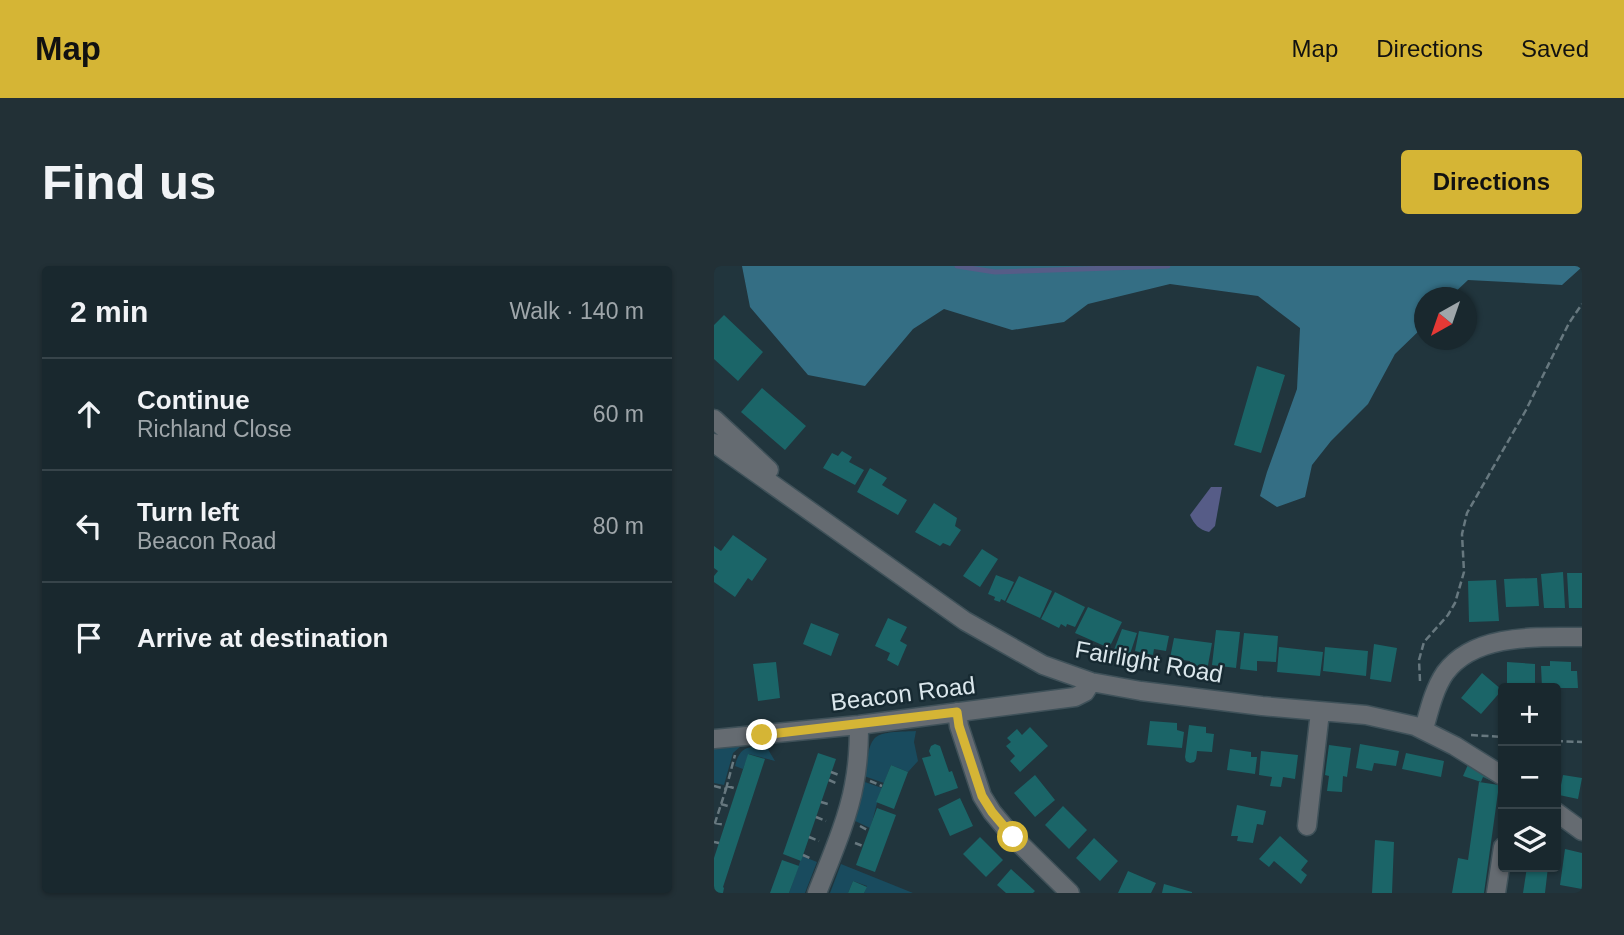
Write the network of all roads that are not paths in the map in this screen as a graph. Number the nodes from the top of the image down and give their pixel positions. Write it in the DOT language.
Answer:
graph roads {
  1 [pos="714,419"];
  2 [pos="714,443"];
  3 [pos="794,499"];
  4 [pos="1582,637"];
  5 [pos="1091,682"];
  6 [pos="957,712"];
  7 [pos="1320,712"];
  8 [pos="859,725"];
  9 [pos="1424,729"];
  10 [pos="714,739"];
  11 [pos="1498,773"];
  12 [pos="1561,816"];
  13 [pos="1307,827"];
  14 [pos="1582,831"];
  15 [pos="1499,872"];
  16 [pos="817,893"];
  17 [pos="1070,893"];
  18 [pos="1496,893"];
  1 -- 3 [label="street"];
  2 -- 3 [label="street, Fairlight Road"];
  3 -- 5 [label="street, Fairlight Road"];
  4 -- 9 [label="street"];
  5 -- 6 [label="street, Beacon Road"];
  5 -- 7 [label="street, Fairlight Road"];
  6 -- 8 [label="street, Beacon Road"];
  6 -- 17 [label="street"];
  7 -- 9 [label="street, Fairlight Road"];
  7 -- 13 [label="street"];
  8 -- 10 [label="street, Beacon Road"];
  8 -- 16 [label="street"];
  9 -- 11 [label="street, Fairlight Road"];
  12 -- 14 [label="street"];
  15 -- 18 [label="street"];
}
